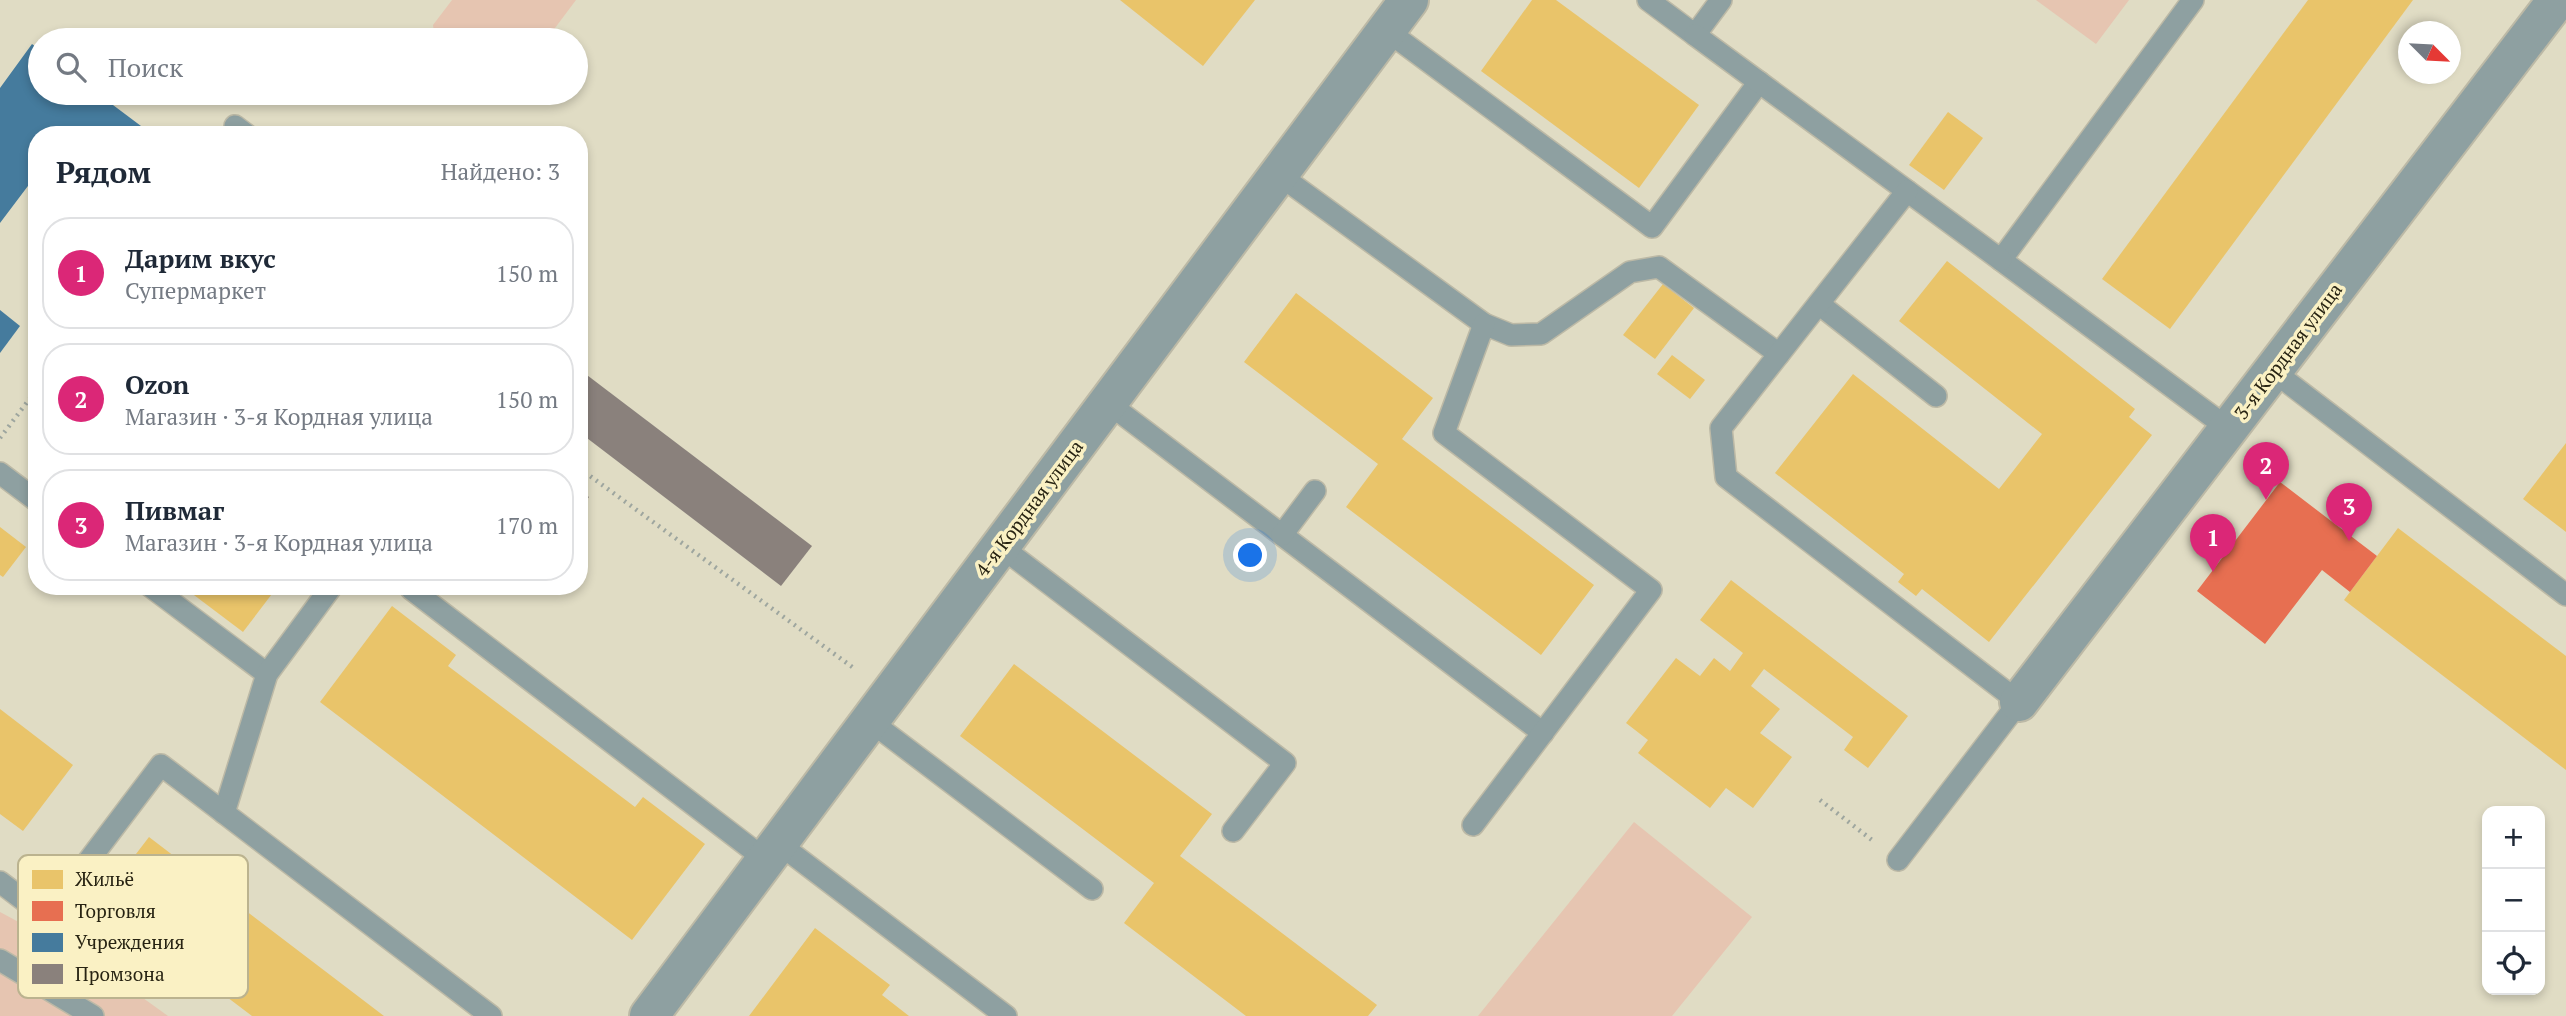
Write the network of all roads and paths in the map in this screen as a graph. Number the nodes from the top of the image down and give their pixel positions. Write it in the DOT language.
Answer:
graph roads {
  1 [pos="1648,0"];
  2 [pos="1721,0"];
  3 [pos="2193,0"];
  4 [pos="2557,0"];
  5 [pos="1402,9"];
  6 [pos="1695,35"];
  7 [pos="1759,82"];
  8 [pos="1278,174"];
  9 [pos="1907,191"];
  10 [pos="2001,260"];
  11 [pos="1819,303"];
  12 [pos="1484,324"];
  13 [pos="1779,354"];
  14 [pos="2273,371"];
  15 [pos="1936,396"];
  16 [pos="28,401"];
  17 [pos="1108,403"];
  18 [pos="2229,429"];
  19 [pos="0,438"];
  20 [pos="0,473"];
  21 [pos="588,475"];
  22 [pos="1315,491"];
  23 [pos="28,494"];
  24 [pos="1282,535"];
  25 [pos="1000,546"];
  26 [pos="162,595"];
  27 [pos="325,595"];
  28 [pos="419,595"];
  29 [pos="2566,595"];
  30 [pos="267,674"];
  31 [pos="2020,702"];
  32 [pos="880,708"];
  33 [pos="1543,733"];
  34 [pos="1820,800"];
  35 [pos="224,813"];
  36 [pos="1473,825"];
  37 [pos="1233,831"];
  38 [pos="772,852"];
  39 [pos="92,855"];
  40 [pos="1898,860"];
  41 [pos="0,882"];
  42 [pos="1091,889"];
  43 [pos="18,895"];
  44 [pos="0,960"];
  45 [pos="18,971"];
  46 [pos="63,998"];
  47 [pos="93,1016"];
  48 [pos="491,1016"];
  49 [pos="649,1016"];
  50 [pos="1006,1016"];
  1 -- 6 [label="lane"];
  2 -- 6 [label="lane"];
  3 -- 10 [label="lane"];
  4 -- 14 [label="street, 3-я Кордная улица"];
  5 -- 7 [label="lane"];
  5 -- 8 [label="street, 4-я Кордная улица"];
  6 -- 7 [label="lane"];
  7 -- 9 [label="lane"];
  8 -- 12 [label="lane"];
  8 -- 17 [label="street, 4-я Кордная улица"];
  9 -- 10 [label="lane"];
  9 -- 11 [label="lane"];
  10 -- 18 [label="lane"];
  11 -- 13 [label="lane"];
  11 -- 15 [label="lane"];
  12 -- 13 [label="lane"];
  12 -- 33 [label="lane"];
  13 -- 31 [label="lane"];
  14 -- 18 [label="street, 3-я Кордная улица"];
  14 -- 29 [label="lane"];
  16 -- 19 [label="path"];
  17 -- 24 [label="lane"];
  17 -- 25 [label="street, 4-я Кордная улица"];
  18 -- 31 [label="street, 3-я Кордная улица"];
  20 -- 23 [label="lane"];
  21 -- 32 [label="path"];
  22 -- 24 [label="lane"];
  24 -- 33 [label="lane"];
  25 -- 32 [label="street, 4-я Кордная улица"];
  25 -- 37 [label="lane"];
  26 -- 30 [label="lane"];
  27 -- 30 [label="lane"];
  28 -- 38 [label="lane"];
  30 -- 35 [label="lane"];
  31 -- 40 [label="lane"];
  32 -- 38 [label="street, 4-я Кордная улица"];
  32 -- 42 [label="lane"];
  33 -- 36 [label="lane"];
  34 -- 40 [label="path"];
  35 -- 39 [label="lane"];
  35 -- 48 [label="lane"];
  38 -- 49 [label="street, 4-я Кордная улица"];
  38 -- 50 [label="lane"];
  41 -- 43 [label="lane"];
  44 -- 45 [label="lane"];
  46 -- 47 [label="lane"];
}
